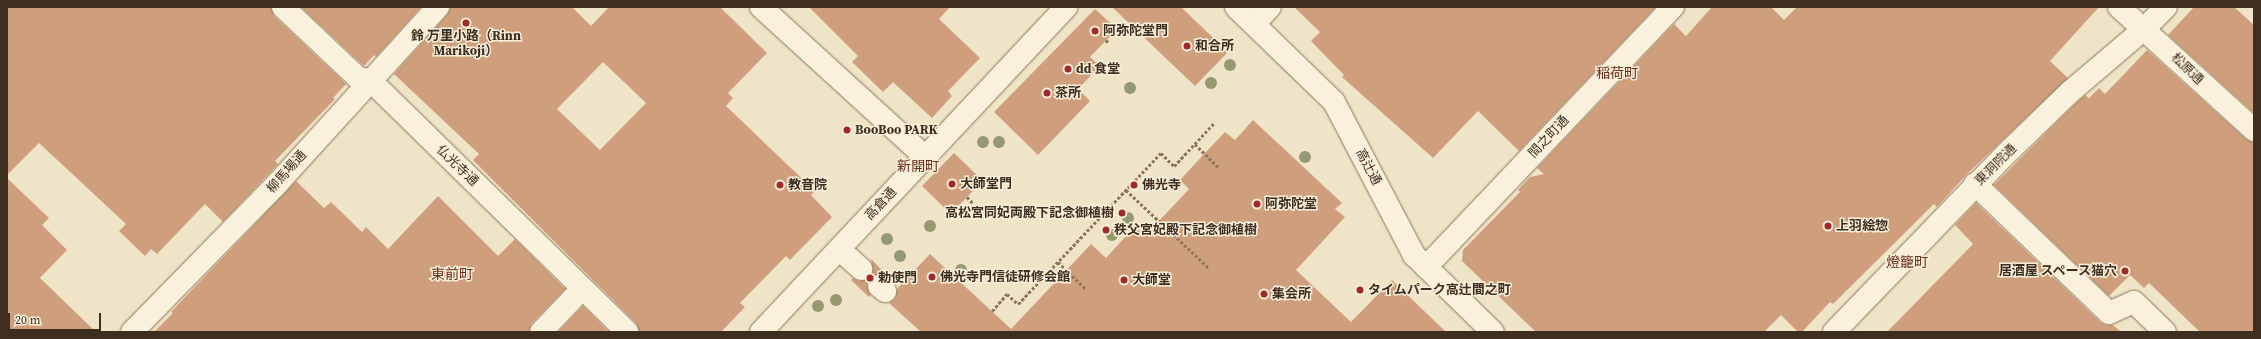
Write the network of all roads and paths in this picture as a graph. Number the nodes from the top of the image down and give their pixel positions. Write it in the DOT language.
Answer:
graph roads {
  1 [pos="283,7"];
  2 [pos="438,7"];
  3 [pos="761,7"];
  4 [pos="1066,7"];
  5 [pos="1236,7"];
  6 [pos="1270,7"];
  7 [pos="1673,7"];
  8 [pos="2119,7"];
  9 [pos="2166,7"];
  10 [pos="1254,24"];
  11 [pos="2144,29"];
  12 [pos="370,80"];
  13 [pos="1215,122"];
  14 [pos="2254,130"];
  15 [pos="1195,144"];
  16 [pos="925,157"];
  17 [pos="1220,169"];
  18 [pos="1975,184"];
  19 [pos="1126,190"];
  20 [pos="968,197"];
  21 [pos="973,202"];
  22 [pos="839,249"];
  23 [pos="1058,262"];
  24 [pos="1426,267"];
  25 [pos="861,269"];
  26 [pos="1210,269"];
  27 [pos="582,289"];
  28 [pos="1087,290"];
  29 [pos="992,311"];
  30 [pos="132,332"];
  31 [pos="540,332"];
  32 [pos="627,332"];
  33 [pos="761,332"];
  34 [pos="1493,332"];
  35 [pos="1834,332"];
  36 [pos="2165,332"];
  1 -- 12 [label="street, 仏光寺通"];
  2 -- 12 [label="street, 柳馬場通"];
  3 -- 16 [label="street"];
  4 -- 16 [label="street, 高倉通"];
  5 -- 10 [label="street, 高辻通"];
  6 -- 10 [label="street"];
  7 -- 24 [label="street, 間之町通"];
  8 -- 11 [label="street, 松原通"];
  9 -- 11 [label="street, 東洞院通"];
  10 -- 24 [label="street, 高辻通"];
  11 -- 14 [label="street, 松原通"];
  11 -- 18 [label="street, 東洞院通"];
  12 -- 27 [label="street, 仏光寺通"];
  12 -- 30 [label="street, 柳馬場通"];
  13 -- 15 [label="path"];
  15 -- 17 [label="path"];
  15 -- 23 [label="path"];
  16 -- 22 [label="street, 高倉通"];
  18 -- 35 [label="street, 東洞院通"];
  18 -- 36 [label="street"];
  19 -- 26 [label="path"];
  20 -- 21 [label="path"];
  22 -- 25 [label="street"];
  22 -- 33 [label="street, 高倉通"];
  23 -- 28 [label="path"];
  23 -- 29 [label="path"];
  24 -- 34 [label="street, 高辻通"];
  27 -- 31 [label="street"];
  27 -- 32 [label="street, 仏光寺通"];
}
